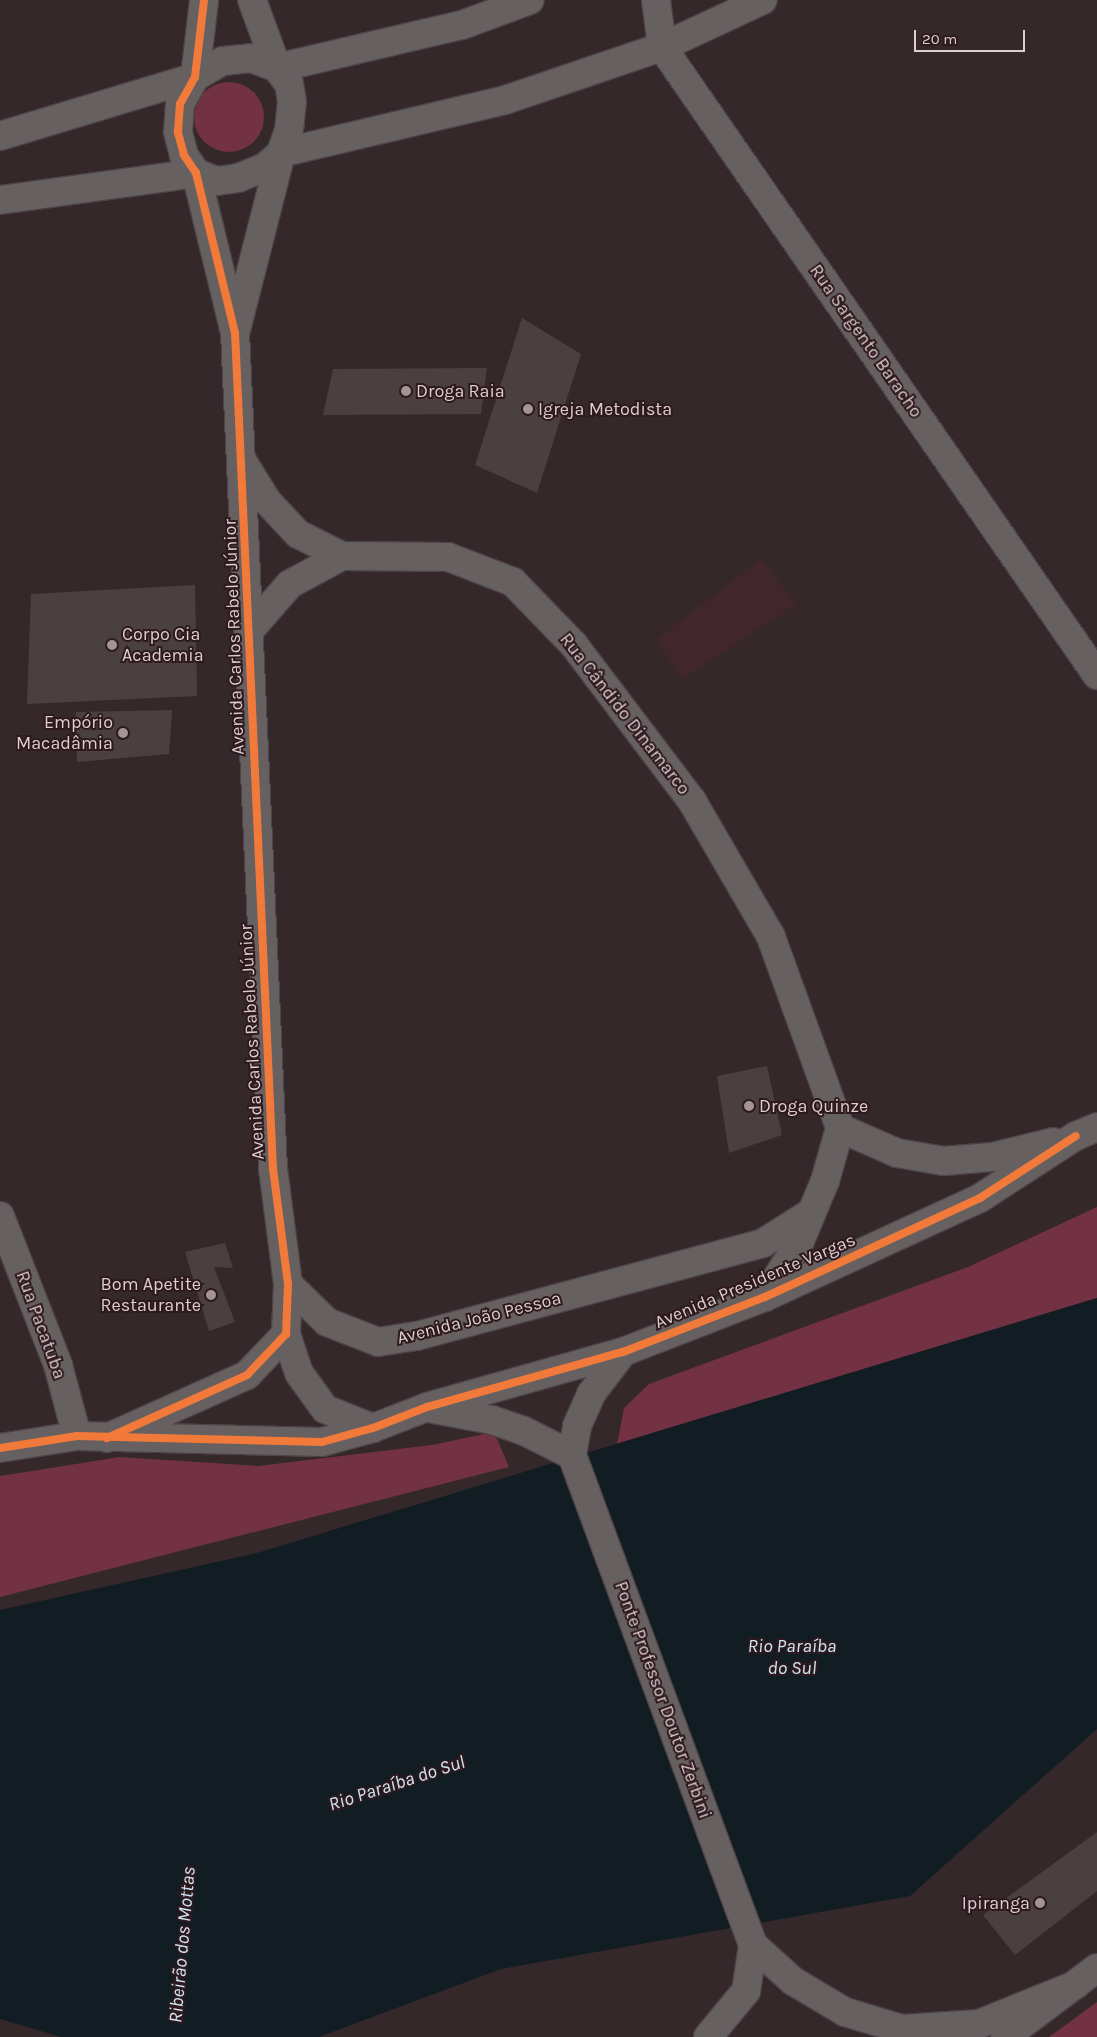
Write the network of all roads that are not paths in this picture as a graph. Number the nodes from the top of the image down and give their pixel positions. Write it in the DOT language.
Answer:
graph roads {
  1 [pos="204,0"];
  2 [pos="252,0"];
  3 [pos="530,0"];
  4 [pos="656,0"];
  5 [pos="763,0"];
  6 [pos="662,47"];
  7 [pos="277,68"];
  8 [pos="194,77"];
  9 [pos="0,136"];
  10 [pos="281,152"];
  11 [pos="196,173"];
  12 [pos="0,200"];
  13 [pos="236,334"];
  14 [pos="242,460"];
  15 [pos="342,556"];
  16 [pos="248,632"];
  17 [pos="1097,674"];
  18 [pos="840,1128"];
  19 [pos="1086,1132"];
  20 [pos="812,1212"];
  21 [pos="0,1216"];
  22 [pos="288,1284"];
  23 [pos="765,1297"];
  24 [pos="286,1334"];
  25 [pos="623,1352"];
  26 [pos="427,1408"];
  27 [pos="373,1428"];
  28 [pos="77,1436"];
  29 [pos="107,1438"];
  30 [pos="0,1448"];
  31 [pos="575,1462"];
  32 [pos="751,1940"];
  33 [pos="1097,1968"];
  34 [pos="1075,1985"];
  35 [pos="708,2037"];
  36 [pos="1005,2037"];
  1 -- 8 [label="street, Avenida Carlos Rabelo Júnior"];
  2 -- 7 [label="street, Avenida Carlos Rabelo Júnior"];
  3 -- 7 [label="street"];
  4 -- 6 [label="street, Rua Sargento Baracho"];
  5 -- 6 [label="street"];
  6 -- 10 [label="street"];
  6 -- 17 [label="street, Rua Sargento Baracho"];
  7 -- 8 [label="street"];
  7 -- 10 [label="street, Avenida Carlos Rabelo Júnior"];
  8 -- 9 [label="street"];
  8 -- 11 [label="street, Avenida Carlos Rabelo Júnior"];
  10 -- 11 [label="street"];
  10 -- 13 [label="street, Avenida Carlos Rabelo Júnior"];
  11 -- 12 [label="street"];
  11 -- 13 [label="street, Avenida Carlos Rabelo Júnior"];
  13 -- 14 [label="street, Avenida Carlos Rabelo Júnior"];
  14 -- 15 [label="street"];
  14 -- 16 [label="street, Avenida Carlos Rabelo Júnior"];
  15 -- 16 [label="street, Rua Cândido Dinamarco"];
  15 -- 18 [label="street, Rua Cândido Dinamarco"];
  16 -- 22 [label="street, Avenida Carlos Rabelo Júnior"];
  18 -- 19 [label="street, Avenida Presidente Vargas"];
  18 -- 20 [label="street"];
  19 -- 23 [label="street, Avenida Presidente Vargas"];
  20 -- 22 [label="street, Avenida João Pessoa"];
  20 -- 23 [label="street"];
  21 -- 28 [label="street, Rua Pacatuba"];
  22 -- 24 [label="street"];
  23 -- 25 [label="street, Avenida Presidente Vargas"];
  24 -- 27 [label="street"];
  24 -- 29 [label="street"];
  25 -- 26 [label="street, Avenida Presidente Vargas"];
  25 -- 31 [label="street"];
  26 -- 27 [label="street"];
  26 -- 31 [label="street"];
  27 -- 29 [label="street"];
  28 -- 29 [label="street"];
  28 -- 30 [label="street"];
  31 -- 32 [label="street, Ponte Professor Doutor Zerbini"];
  32 -- 34 [label="street"];
  32 -- 35 [label="street"];
  33 -- 34 [label="street"];
  34 -- 36 [label="street"];
}
